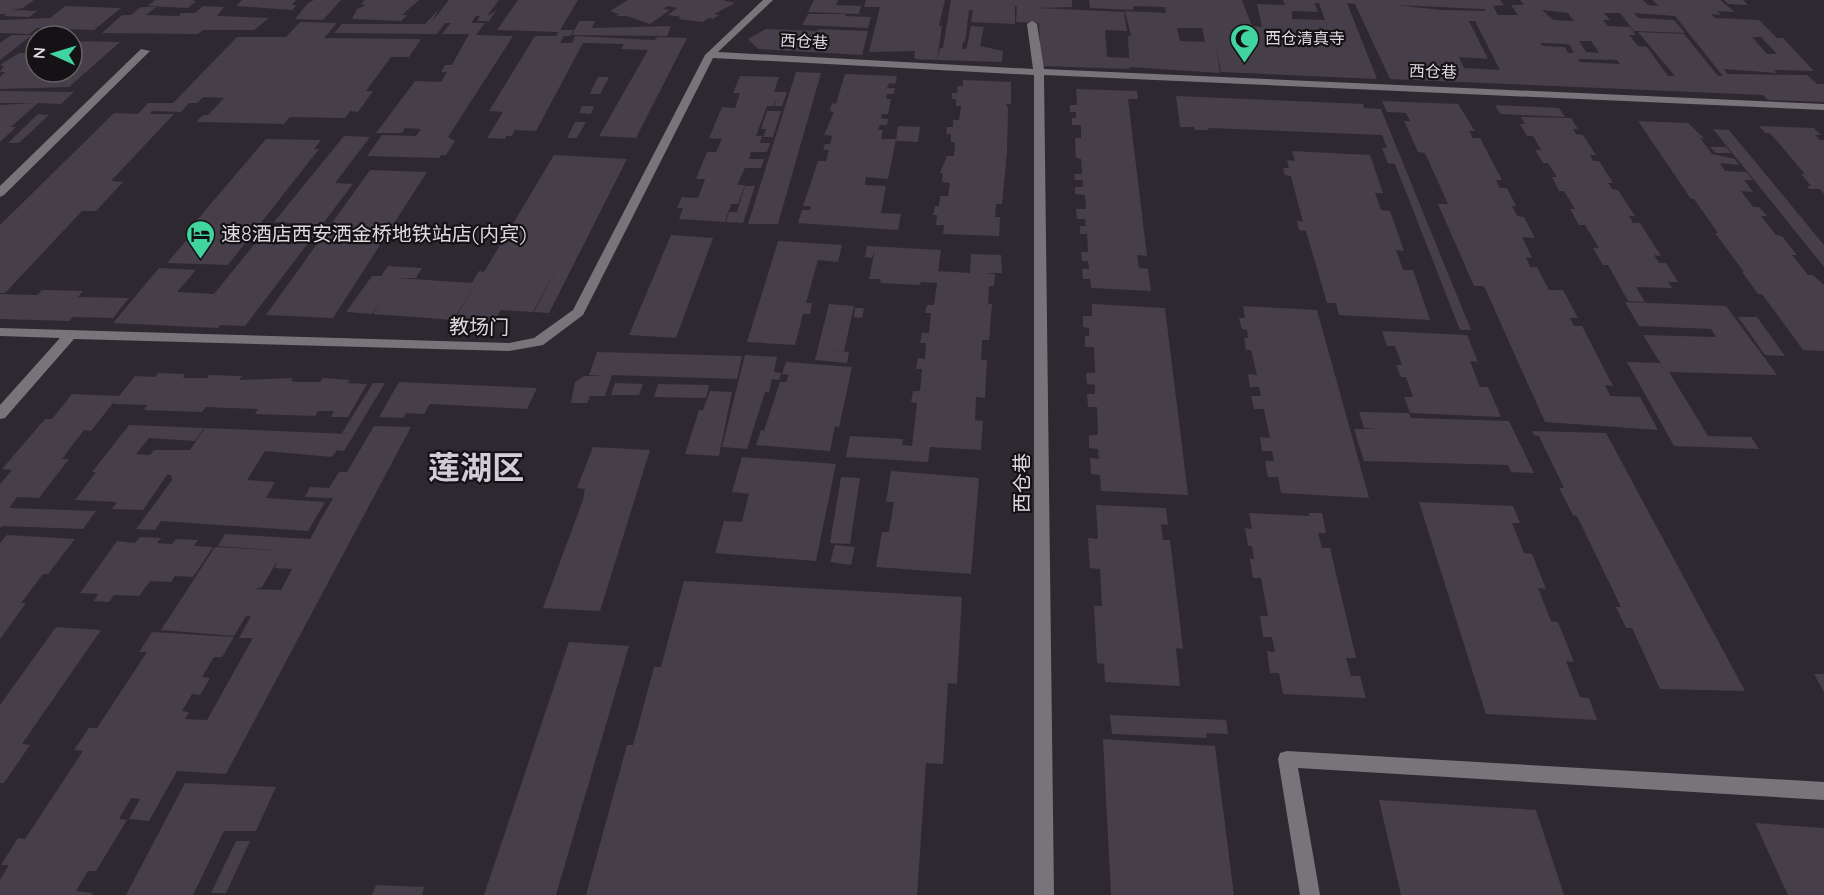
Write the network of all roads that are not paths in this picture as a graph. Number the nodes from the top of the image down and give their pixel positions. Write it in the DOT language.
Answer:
graph roads {
  1 [pos="768,0"];
  2 [pos="1032,24"];
  3 [pos="145,51"];
  4 [pos="710,55"];
  5 [pos="1039,72"];
  6 [pos="1824,106"];
  7 [pos="0,193"];
  8 [pos="0,332"];
  9 [pos="70,336"];
  10 [pos="0,414"];
  11 [pos="1824,791"];
  12 [pos="1044,895"];
  13 [pos="1310,895"];
  1 -- 4 [label="street, 教场门"];
  2 -- 5 [label="street"];
  3 -- 7 [label="street"];
  4 -- 5 [label="street, 西仓巷"];
  4 -- 9 [label="street, 教场门"];
  5 -- 6 [label="street, 西仓巷"];
  5 -- 12 [label="street, 西仓巷"];
  8 -- 9 [label="street, 教场门"];
  9 -- 10 [label="street"];
  11 -- 13 [label="street"];
}
